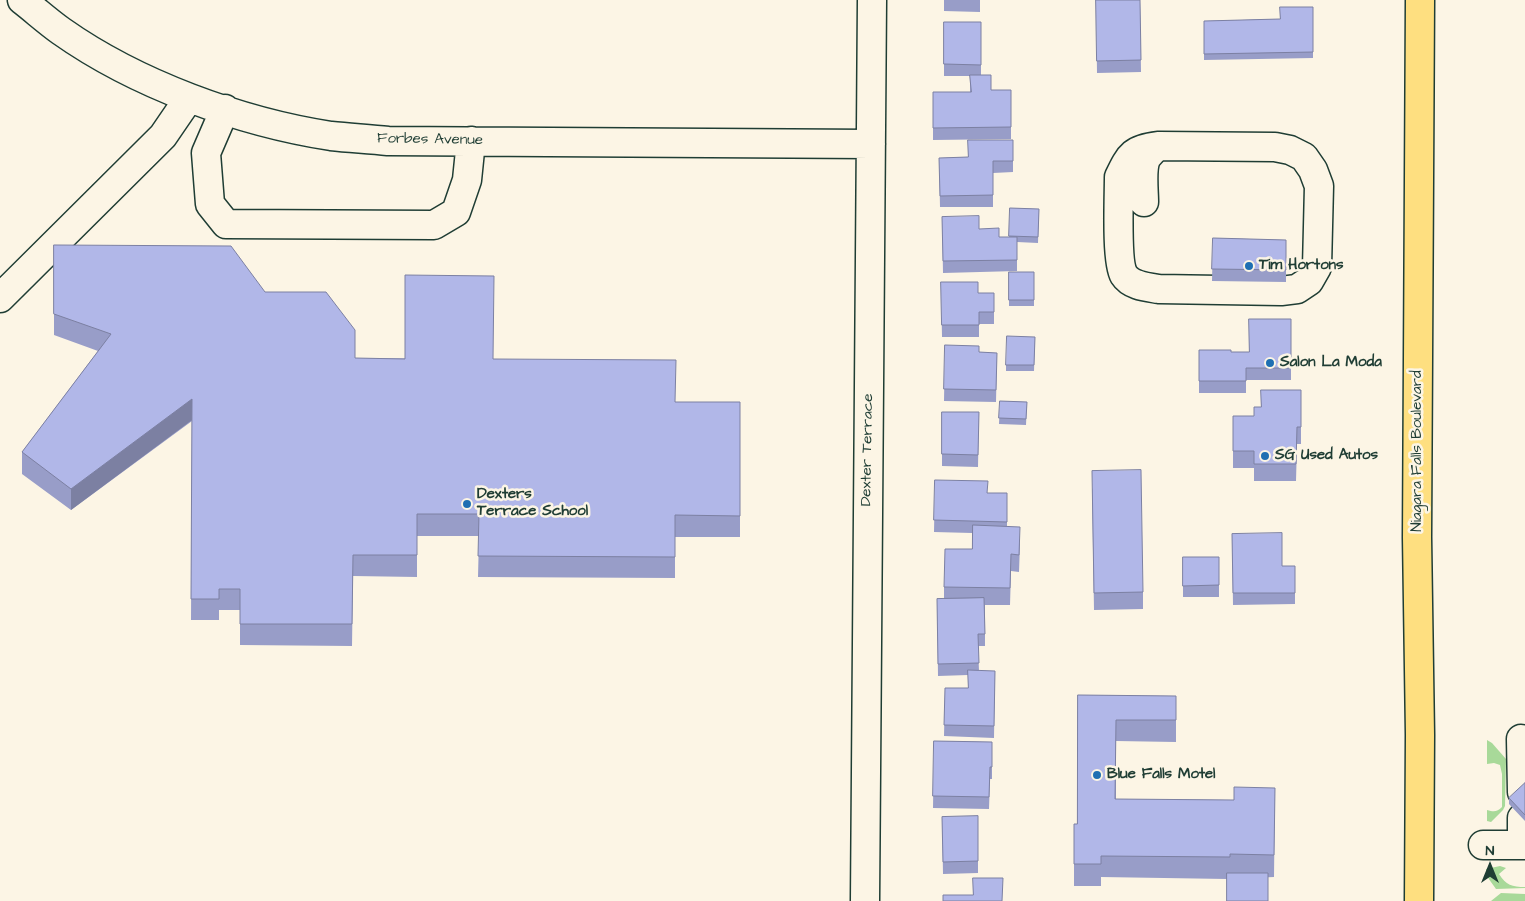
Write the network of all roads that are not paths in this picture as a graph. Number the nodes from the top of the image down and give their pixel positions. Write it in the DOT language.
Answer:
graph roads {
  1 [pos="22,0"];
  2 [pos="872,0"];
  3 [pos="1420,0"];
  4 [pos="189,98"];
  5 [pos="225,109"];
  6 [pos="471,141"];
  7 [pos="871,144"];
  8 [pos="1159,146"];
  9 [pos="1144,202"];
  10 [pos="0,298"];
  11 [pos="1522,739"];
  12 [pos="1483,846"];
  13 [pos="1524,846"];
  14 [pos="865,901"];
  15 [pos="1418,901"];
  1 -- 4 [label="street, Forbes Avenue"];
  2 -- 7 [label="street, Dexter Terrace"];
  3 -- 15 [label="main road, Niagara Falls Boulevard"];
  4 -- 5 [label="street, Forbes Avenue"];
  4 -- 10 [label="street"];
  5 -- 6 [label="street, Forbes Avenue"];
  5 -- 6 [label="street"];
  6 -- 7 [label="street, Forbes Avenue"];
  7 -- 14 [label="street, Dexter Terrace"];
  8 -- 8 [label="street"];
  8 -- 9 [label="street"];
  11 -- 13 [label="street"];
  12 -- 13 [label="street"];
}
